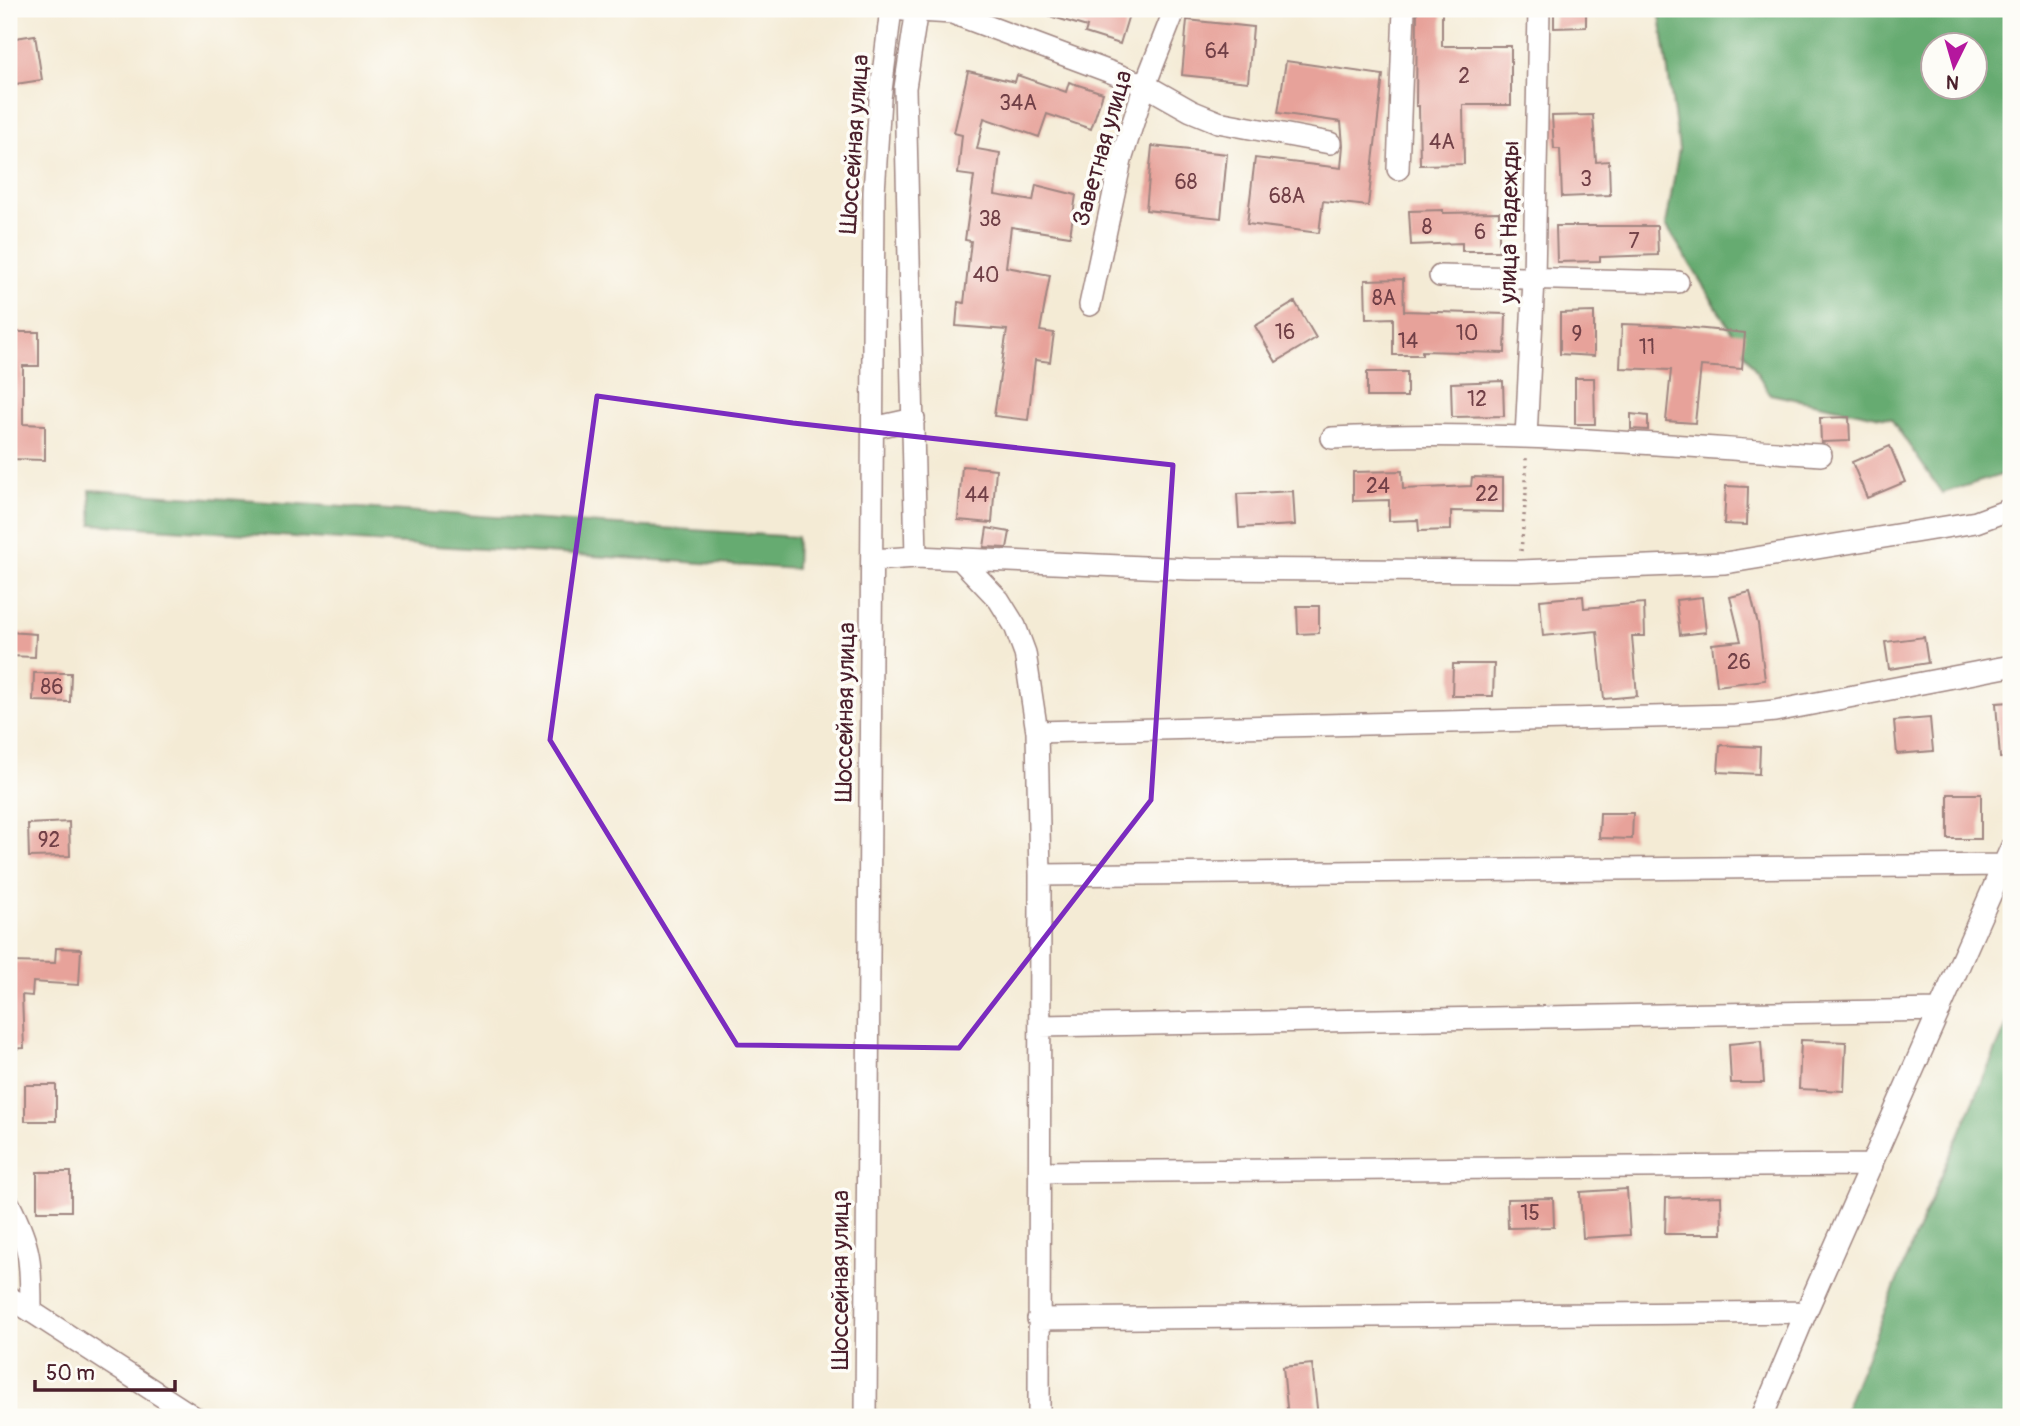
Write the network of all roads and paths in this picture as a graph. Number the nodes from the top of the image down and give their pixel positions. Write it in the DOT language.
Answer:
graph roads {
  1 [pos="891,9"];
  2 [pos="1175,9"];
  3 [pos="1404,9"];
  4 [pos="1539,9"];
  5 [pos="916,10"];
  6 [pos="1145,85"];
  7 [pos="1330,143"];
  8 [pos="1398,169"];
  9 [pos="874,192"];
  10 [pos="908,192"];
  11 [pos="1440,276"];
  12 [pos="1534,279"];
  13 [pos="1678,282"];
  14 [pos="1090,305"];
  15 [pos="914,419"];
  16 [pos="873,428"];
  17 [pos="1526,437"];
  18 [pos="1332,438"];
  19 [pos="1821,455"];
  20 [pos="2011,509"];
  21 [pos="916,557"];
  22 [pos="960,559"];
  23 [pos="873,560"];
  24 [pos="1520,571"];
  25 [pos="2011,666"];
  26 [pos="1037,732"];
  27 [pos="2008,857"];
  28 [pos="1040,875"];
  29 [pos="1940,1010"];
  30 [pos="1040,1026"];
  31 [pos="1872,1165"];
  32 [pos="1040,1172"];
  33 [pos="9,1204"];
  34 [pos="9,1297"];
  35 [pos="31,1310"];
  36 [pos="1806,1312"];
  37 [pos="1038,1319"];
  38 [pos="194,1417"];
  39 [pos="866,1417"];
  40 [pos="1039,1417"];
  41 [pos="1762,1417"];
  1 -- 5 [label="street"];
  1 -- 9 [label="street, Шоссейная улица"];
  2 -- 6 [label="street, Заветная улица"];
  3 -- 8 [label="street"];
  4 -- 12 [label="street, улица Надежды"];
  5 -- 6 [label="street"];
  5 -- 10 [label="street"];
  6 -- 7 [label="street"];
  6 -- 14 [label="street, Заветная улица"];
  9 -- 10 [label="street"];
  9 -- 16 [label="street, Шоссейная улица"];
  10 -- 15 [label="street"];
  11 -- 12 [label="street"];
  12 -- 13 [label="street"];
  12 -- 17 [label="street, улица Надежды"];
  15 -- 16 [label="street"];
  15 -- 21 [label="street"];
  16 -- 23 [label="street, Шоссейная улица"];
  17 -- 18 [label="street"];
  17 -- 19 [label="street"];
  17 -- 24 [label="path"];
  20 -- 24 [label="street"];
  21 -- 22 [label="street"];
  21 -- 23 [label="street"];
  22 -- 24 [label="street"];
  22 -- 26 [label="street"];
  23 -- 39 [label="street, Шоссейная улица"];
  25 -- 26 [label="street"];
  26 -- 28 [label="street"];
  27 -- 28 [label="street"];
  27 -- 29 [label="street"];
  28 -- 30 [label="street"];
  29 -- 30 [label="street"];
  29 -- 31 [label="street"];
  30 -- 32 [label="street"];
  31 -- 32 [label="street"];
  31 -- 36 [label="street"];
  32 -- 37 [label="street"];
  33 -- 35 [label="street"];
  34 -- 35 [label="street"];
  35 -- 38 [label="street"];
  36 -- 37 [label="street"];
  36 -- 41 [label="street"];
  37 -- 40 [label="street"];
}
